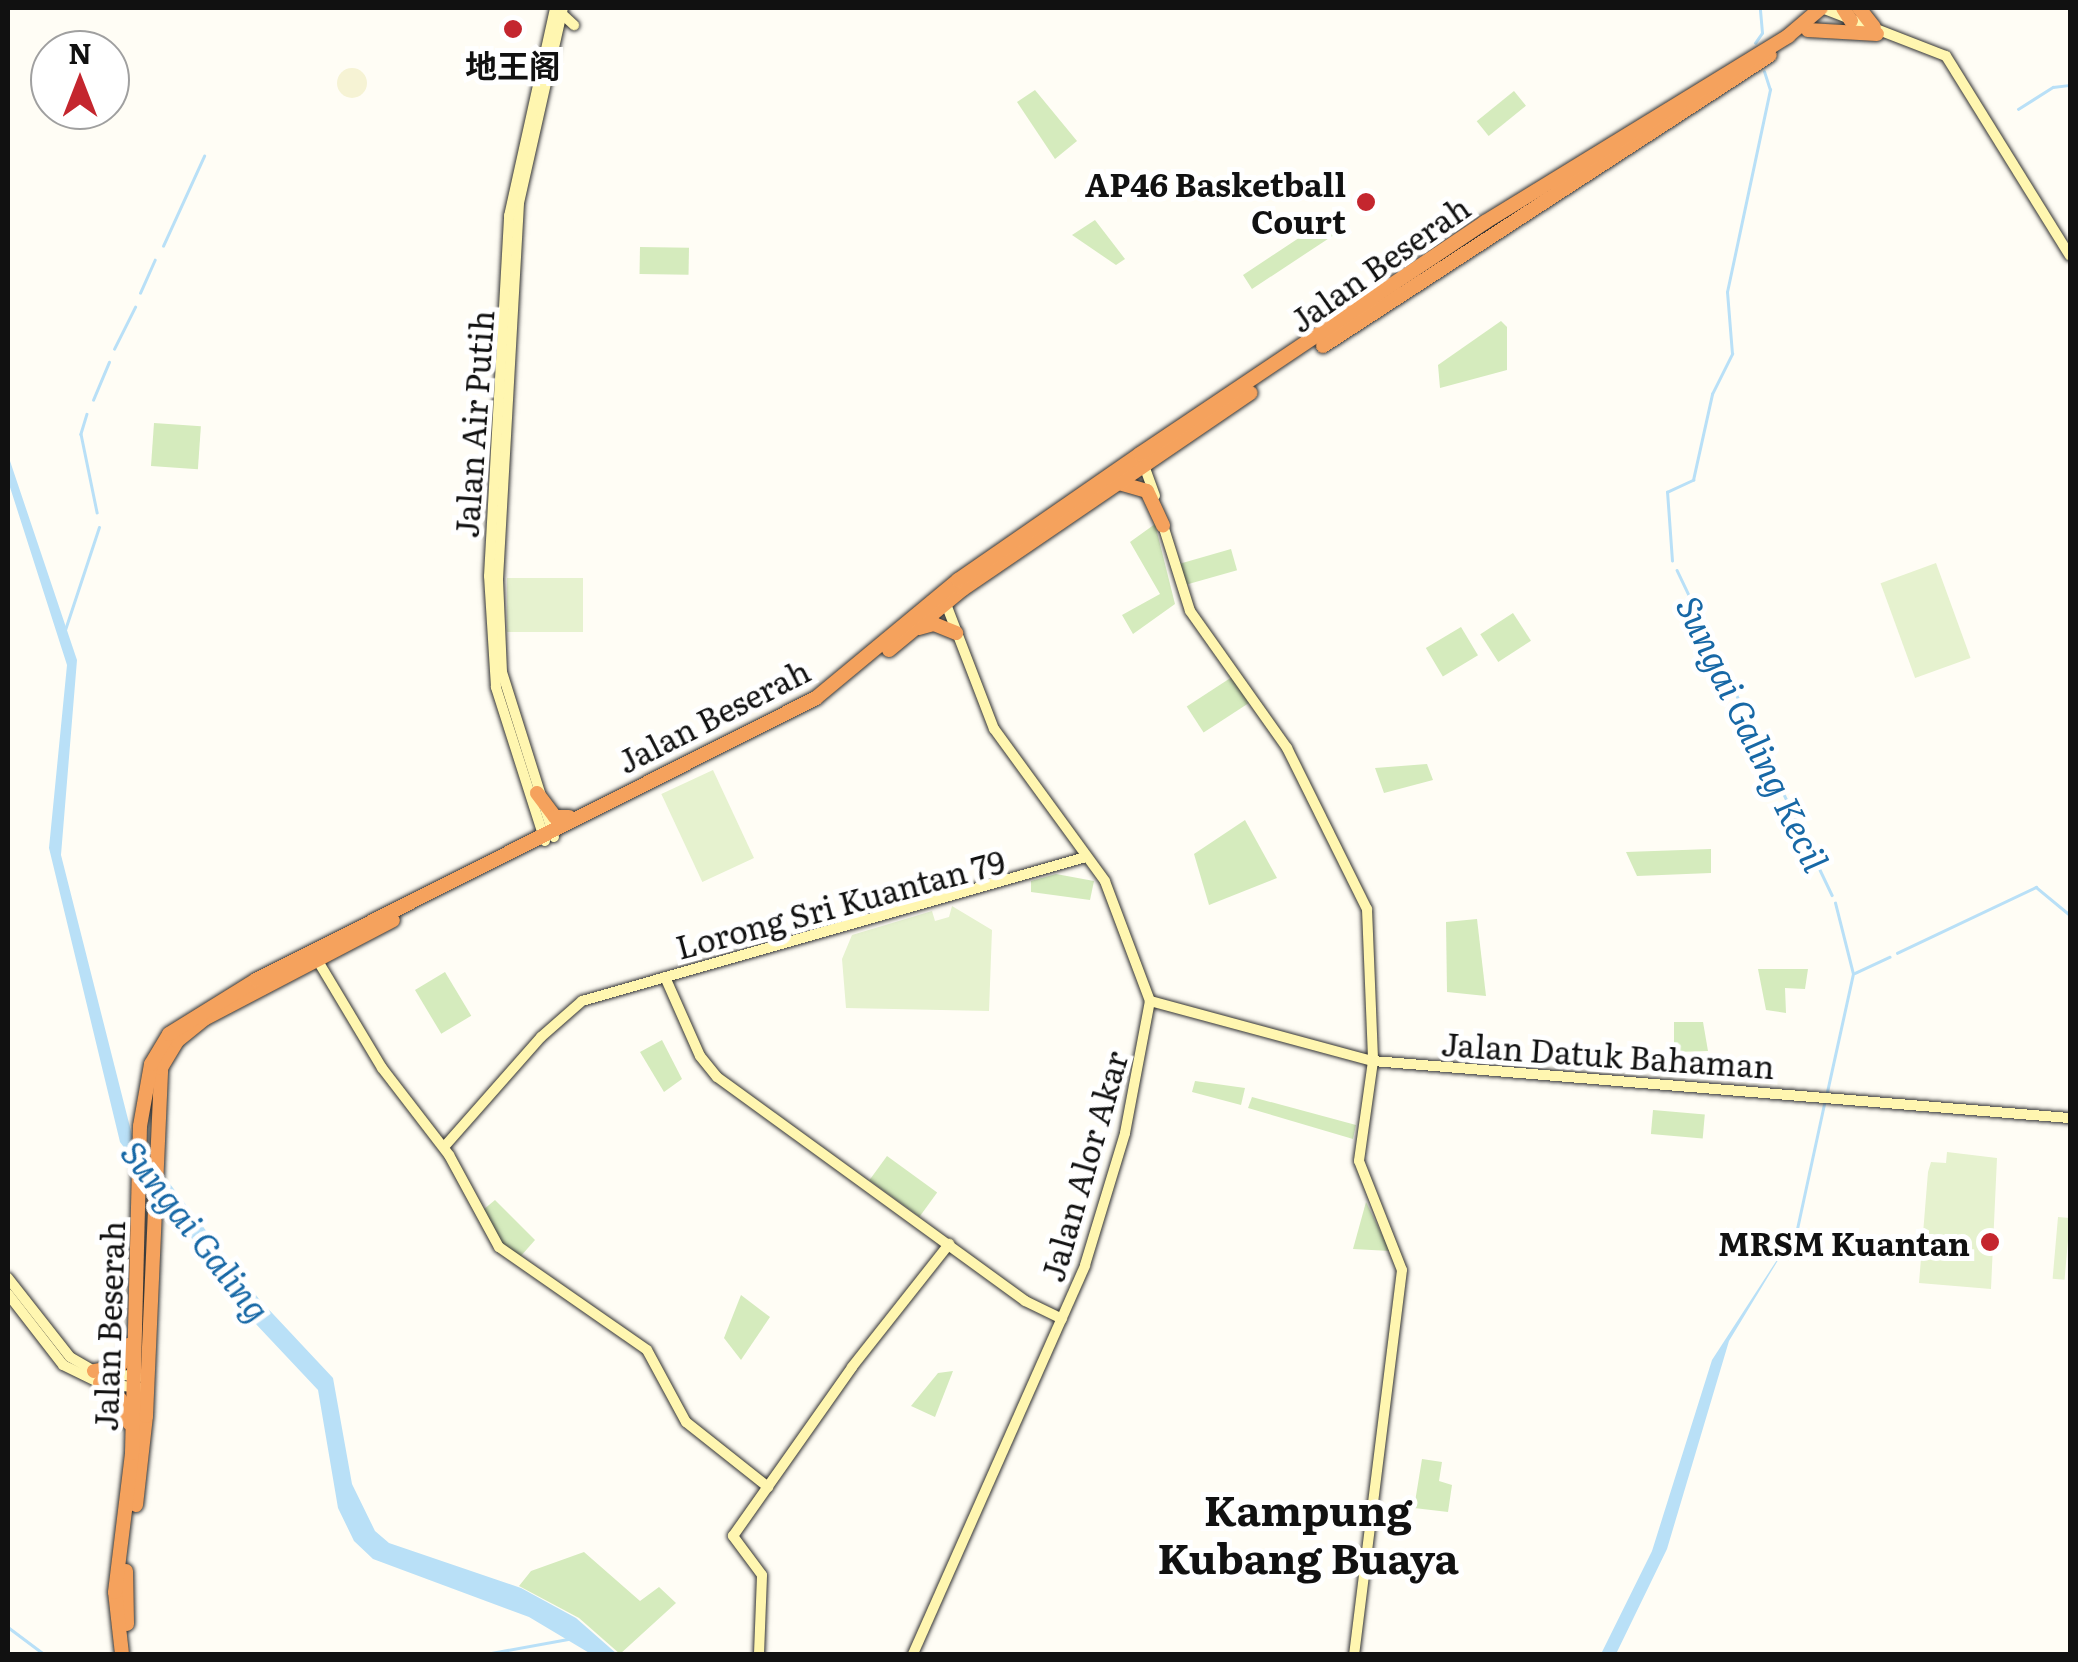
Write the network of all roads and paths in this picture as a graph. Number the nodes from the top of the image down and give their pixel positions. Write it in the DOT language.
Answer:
graph roads {
  1 [pos="560,9"];
  2 [pos="1823,11"];
  3 [pos="1851,12"];
  4 [pos="574,25"];
  5 [pos="1808,30"];
  6 [pos="1875,31"];
  7 [pos="550,46"];
  8 [pos="2070,256"];
  9 [pos="1142,460"];
  10 [pos="1119,484"];
  11 [pos="1163,525"];
  12 [pos="944,598"];
  13 [pos="912,631"];
  14 [pos="956,632"];
  15 [pos="538,793"];
  16 [pos="582,813"];
  17 [pos="548,835"];
  18 [pos="1086,856"];
  19 [pos="315,955"];
  20 [pos="1141,975"];
  21 [pos="665,977"];
  22 [pos="1150,1002"];
  23 [pos="1171,1007"];
  24 [pos="1373,1061"];
  25 [pos="2070,1118"];
  26 [pos="444,1147"];
  27 [pos="949,1244"];
  28 [pos="8,1278"];
  29 [pos="8,1294"];
  30 [pos="1062,1319"];
  31 [pos="140,1330"];
  32 [pos="97,1377"];
  33 [pos="140,1383"];
  34 [pos="132,1453"];
  35 [pos="768,1487"];
  36 [pos="122,1654"];
  37 [pos="131,1654"];
  38 [pos="759,1654"];
  39 [pos="913,1654"];
  40 [pos="1354,1654"];
  1 -- 4 [label="street"];
  1 -- 7 [label="street, Jalan Air Putih"];
  2 -- 3 [label="street"];
  2 -- 5 [label="highway, Jalan Beserah"];
  2 -- 6 [label="street"];
  2 -- 9 [label="highway, Jalan Beserah"];
  3 -- 6 [label="highway"];
  5 -- 6 [label="highway"];
  5 -- 9 [label="highway, Jalan Beserah"];
  6 -- 8 [label="street"];
  7 -- 15 [label="street, Jalan Air Putih"];
  7 -- 17 [label="street, Jalan Air Putih"];
  9 -- 10 [label="highway, Jalan Beserah"];
  9 -- 11 [label="street"];
  9 -- 12 [label="highway, Jalan Beserah"];
  10 -- 11 [label="highway"];
  10 -- 12 [label="highway, Jalan Beserah"];
  11 -- 24 [label="street"];
  12 -- 13 [label="highway, Jalan Beserah"];
  12 -- 14 [label="street, Jalan Alor Akar"];
  12 -- 16 [label="highway, Jalan Beserah"];
  13 -- 14 [label="highway"];
  13 -- 17 [label="highway, Jalan Beserah"];
  14 -- 18 [label="street, Jalan Alor Akar"];
  15 -- 16 [label="highway"];
  15 -- 17 [label="street, Jalan Air Putih"];
  16 -- 17 [label="highway, Jalan Beserah"];
  17 -- 19 [label="highway, Jalan Beserah"];
  18 -- 20 [label="street, Jalan Alor Akar"];
  18 -- 21 [label="street, Lorong Sri Kuantan 79"];
  19 -- 26 [label="street"];
  19 -- 31 [label="highway, Jalan Beserah"];
  19 -- 31 [label="highway, Jalan Beserah"];
  20 -- 22 [label="street, Jalan Alor Akar"];
  20 -- 23 [label="street"];
  21 -- 26 [label="street, Lorong Sri Kuantan 79"];
  21 -- 27 [label="street"];
  22 -- 23 [label="street, Jalan Datuk Bahaman"];
  22 -- 30 [label="street, Jalan Alor Akar"];
  23 -- 24 [label="street, Jalan Datuk Bahaman"];
  24 -- 25 [label="street, Jalan Datuk Bahaman"];
  24 -- 40 [label="street"];
  26 -- 35 [label="street"];
  27 -- 30 [label="street"];
  27 -- 35 [label="street"];
  28 -- 32 [label="street"];
  29 -- 32 [label="street"];
  30 -- 39 [label="street, Jalan Alor Akar"];
  31 -- 32 [label="highway"];
  31 -- 33 [label="highway, Jalan Beserah"];
  32 -- 33 [label="street"];
  32 -- 34 [label="highway"];
  33 -- 34 [label="highway, Jalan Beserah"];
  33 -- 37 [label="highway, Jalan Beserah"];
  34 -- 36 [label="highway, Jalan Beserah"];
  35 -- 38 [label="street"];
}
